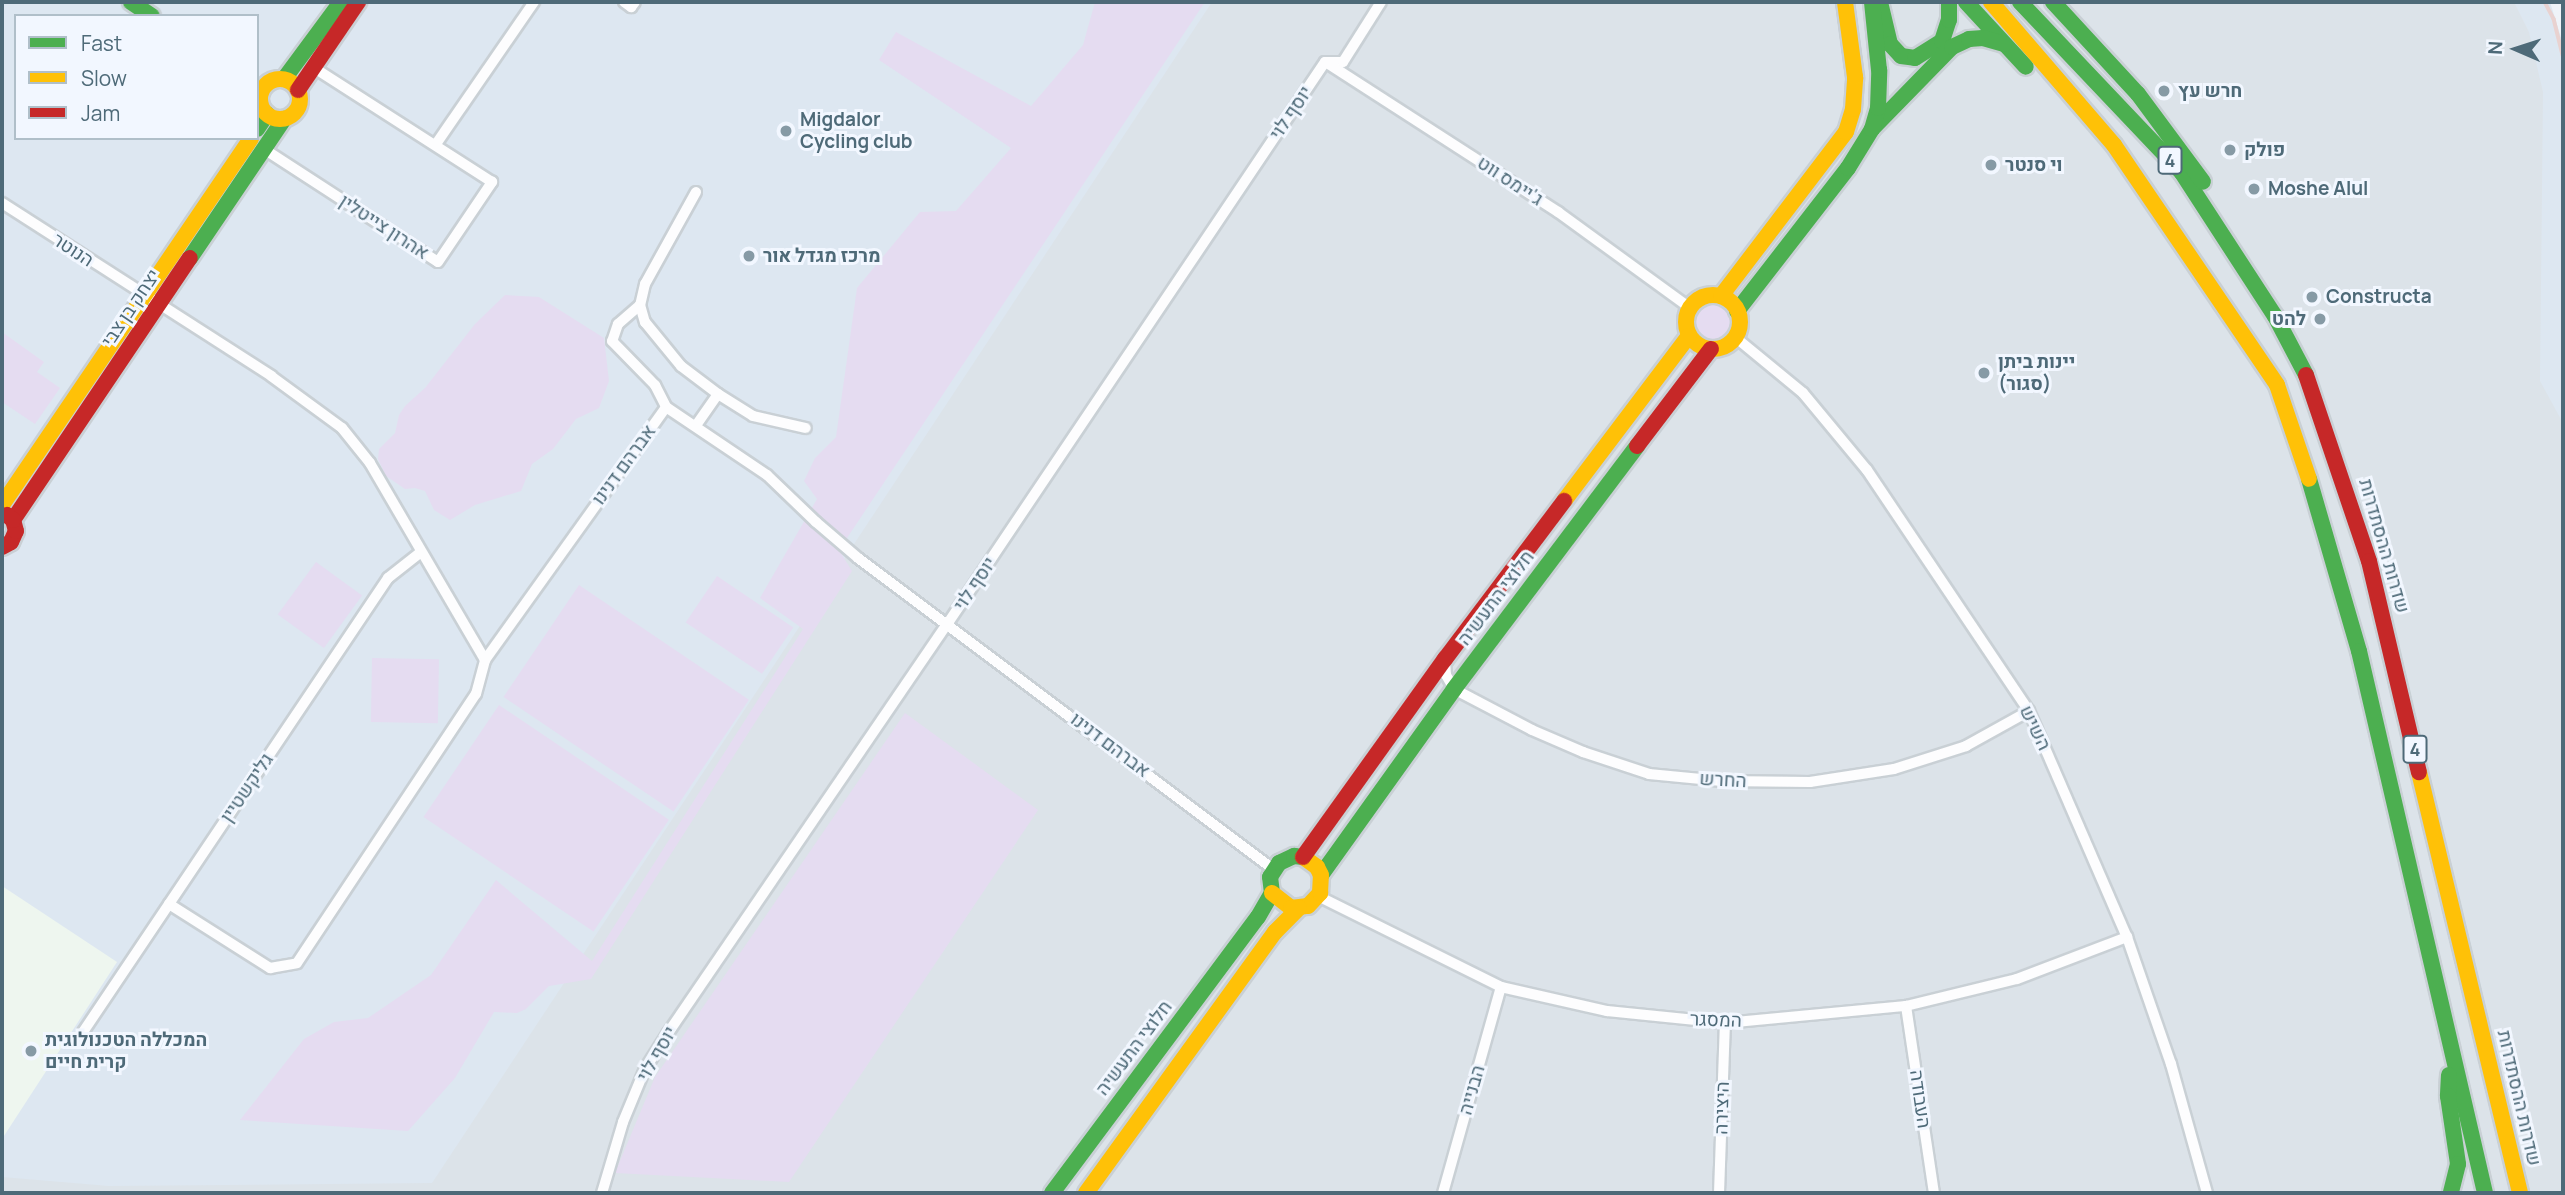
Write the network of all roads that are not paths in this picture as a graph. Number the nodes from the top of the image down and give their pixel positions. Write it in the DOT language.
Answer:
graph roads {
  1 [pos="131,2"];
  2 [pos="341,2"];
  3 [pos="358,2"];
  4 [pos="534,2"];
  5 [pos="624,2"];
  6 [pos="635,2"];
  7 [pos="1381,2"];
  8 [pos="1846,2"];
  9 [pos="1865,2"];
  10 [pos="1872,2"];
  11 [pos="1880,2"];
  12 [pos="1949,2"];
  13 [pos="1966,2"];
  14 [pos="1991,2"];
  15 [pos="2020,2"];
  16 [pos="2053,2"];
  17 [pos="149,14"];
  18 [pos="1872,21"];
  19 [pos="2005,45"];
  20 [pos="1325,62"];
  21 [pos="313,68"];
  22 [pos="284,79"];
  23 [pos="259,89"];
  24 [pos="298,90"];
  25 [pos="267,114"];
  26 [pos="284,118"];
  27 [pos="259,126"];
  28 [pos="1872,129"];
  29 [pos="257,144"];
  30 [pos="436,144"];
  31 [pos="696,192"];
  32 [pos="2,204"];
  33 [pos="144,296"];
  34 [pos="1721,296"];
  35 [pos="640,304"];
  36 [pos="158,305"];
  37 [pos="1690,308"];
  38 [pos="1737,311"];
  39 [pos="2275,316"];
  40 [pos="1689,336"];
  41 [pos="1735,337"];
  42 [pos="1711,349"];
  43 [pos="718,394"];
  44 [pos="666,407"];
  45 [pos="696,425"];
  46 [pos="806,428"];
  47 [pos="2306,472"];
  48 [pos="2,505"];
  49 [pos="7,517"];
  50 [pos="2,547"];
  51 [pos="421,552"];
  52 [pos="948,623"];
  53 [pos="1446,659"];
  54 [pos="485,660"];
  55 [pos="1454,689"];
  56 [pos="2029,712"];
  57 [pos="2383,817"];
  58 [pos="1303,857"];
  59 [pos="2411,865"];
  60 [pos="1273,869"];
  61 [pos="1321,875"];
  62 [pos="1272,893"];
  63 [pos="1318,896"];
  64 [pos="169,904"];
  65 [pos="1299,908"];
  66 [pos="2127,937"];
  67 [pos="1502,987"];
  68 [pos="1906,1006"];
  69 [pos="1725,1023"];
  70 [pos="83,1032"];
  71 [pos="2451,1048"];
  72 [pos="602,1193"];
  73 [pos="1052,1193"];
  74 [pos="1086,1193"];
  75 [pos="1443,1193"];
  76 [pos="1718,1193"];
  77 [pos="1934,1193"];
  78 [pos="2207,1193"];
  79 [pos="2451,1193"];
  80 [pos="2484,1193"];
  81 [pos="2501,1193"];
  82 [pos="2520,1193"];
  1 -- 17 [label="main road"];
  2 -- 22 [label="main road"];
  3 -- 21 [label="main road"];
  4 -- 30 [label="street"];
  5 -- 6 [label="street"];
  7 -- 20 [label="street, יוסף לוי"];
  8 -- 34 [label="main road"];
  9 -- 18 [label="main road"];
  10 -- 18 [label="main road"];
  11 -- 12 [label="main road"];
  13 -- 19 [label="main road"];
  14 -- 47 [label="main road, 4"];
  15 -- 39 [label="main road, שדרות ההסתדרות / 4"];
  16 -- 39 [label="main road"];
  18 -- 28 [label="main road"];
  19 -- 28 [label="main road"];
  19 -- 47 [label="main road"];
  20 -- 37 [label="street, ג'יימס ווט"];
  20 -- 52 [label="street, יוסף לוי"];
  21 -- 24 [label="main road"];
  21 -- 30 [label="street, אהרון צייטלין"];
  22 -- 23 [label="main road"];
  22 -- 24 [label="main road"];
  23 -- 25 [label="main road"];
  24 -- 26 [label="main road"];
  25 -- 26 [label="main road"];
  25 -- 27 [label="main road"];
  26 -- 29 [label="main road, יצחק בן צבי"];
  28 -- 38 [label="main road"];
  29 -- 30 [label="street, אהרון צייטלין"];
  29 -- 33 [label="main road, יצחק בן צבי"];
  29 -- 36 [label="main road, יצחק בן צבי"];
  31 -- 35 [label="street"];
  32 -- 33 [label="street, הנוטר"];
  33 -- 36 [label="street"];
  33 -- 48 [label="main road, יצחק בן צבי"];
  34 -- 37 [label="main road"];
  34 -- 38 [label="main road"];
  35 -- 43 [label="street"];
  35 -- 44 [label="street"];
  36 -- 49 [label="main road, יצחק בן צבי"];
  36 -- 51 [label="street"];
  37 -- 40 [label="main road"];
  38 -- 41 [label="main road"];
  39 -- 82 [label="main road, שדרות ההסתדרות / 4"];
  40 -- 42 [label="main road"];
  40 -- 53 [label="main road, חלוצי התעשיה"];
  41 -- 42 [label="main road, חלוצי התעשיה"];
  41 -- 56 [label="street, השיש"];
  42 -- 55 [label="main road, חלוצי התעשיה"];
  43 -- 45 [label="street"];
  43 -- 46 [label="street"];
  44 -- 45 [label="street, אברהם דנינו"];
  44 -- 54 [label="street, אברהם דנינו"];
  45 -- 52 [label="street, אברהם דנינו"];
  47 -- 59 [label="main road, 4"];
  49 -- 50 [label="main road, יצחק בן צבי"];
  51 -- 54 [label="street"];
  51 -- 64 [label="street, גליקשטיין"];
  52 -- 60 [label="street, אברהם דנינו"];
  52 -- 72 [label="street, יוסף לוי"];
  53 -- 55 [label="street"];
  53 -- 58 [label="main road, חלוצי התעשיה"];
  54 -- 64 [label="street, אברהם דנינו"];
  55 -- 56 [label="street, החרש"];
  55 -- 61 [label="main road, חלוצי התעשיה"];
  56 -- 66 [label="street, השיש"];
  57 -- 59 [label="main road"];
  58 -- 60 [label="main road"];
  58 -- 61 [label="main road"];
  59 -- 71 [label="main road, 4"];
  60 -- 62 [label="main road, חלוצי התעשיה"];
  61 -- 63 [label="main road, חלוצי התעשיה"];
  62 -- 65 [label="main road"];
  62 -- 73 [label="main road, חלוצי התעשיה"];
  63 -- 65 [label="main road"];
  63 -- 67 [label="street, המסגר"];
  64 -- 70 [label="street, גליקשטיין"];
  65 -- 74 [label="main road"];
  66 -- 68 [label="street, המסגר"];
  66 -- 78 [label="street, השיש"];
  67 -- 69 [label="street, המסגר"];
  67 -- 75 [label="street, הבנייה"];
  68 -- 69 [label="street, המסגר"];
  68 -- 77 [label="street, העבודה"];
  69 -- 76 [label="street, היצירה"];
  71 -- 79 [label="main road"];
  71 -- 80 [label="main road, 4"];
  80 -- 81 [label="main road"];
}
